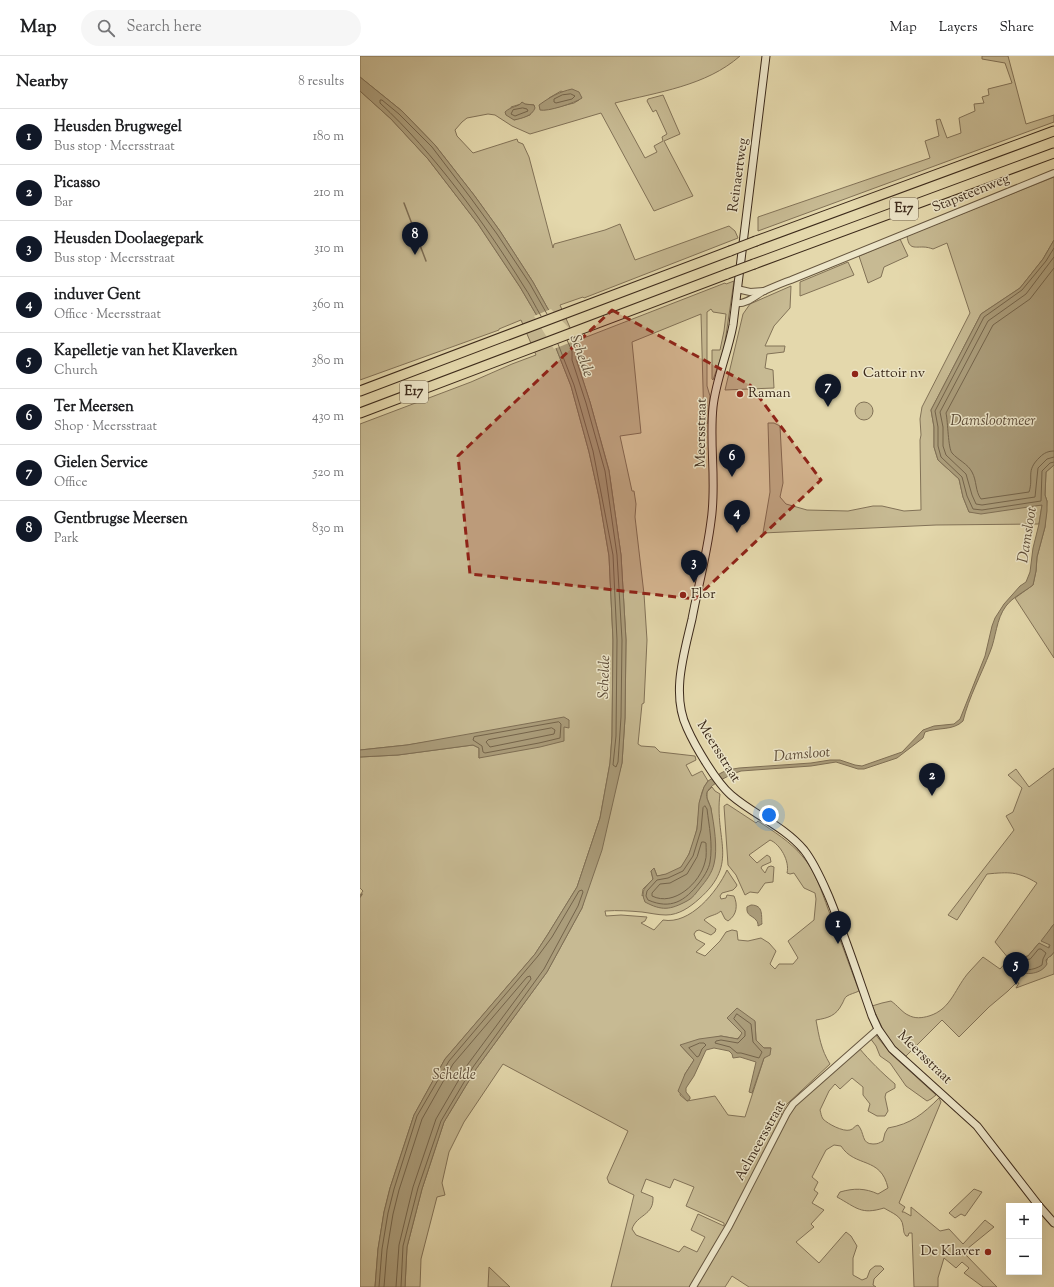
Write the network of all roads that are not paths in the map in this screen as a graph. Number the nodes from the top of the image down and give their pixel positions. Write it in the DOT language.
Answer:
graph roads {
  1 [pos="766,56"];
  2 [pos="1054,131"];
  3 [pos="1054,154"];
  4 [pos="1054,173"];
  5 [pos="738,289"];
  6 [pos="764,291"];
  7 [pos="736,300"];
  8 [pos="360,391"];
  9 [pos="360,413"];
  10 [pos="878,1029"];
  11 [pos="1037,1203"];
  12 [pos="1042,1209"];
  13 [pos="1054,1223"];
  14 [pos="693,1287"];
  1 -- 5 [label="main road, Reinaertweg"];
  2 -- 8 [label="highway, E17, bridge"];
  3 -- 9 [label="highway, E17, bridge"];
  4 -- 6 [label="street, Stapsteenweg"];
  5 -- 6 [label="street, Stapsteenweg"];
  5 -- 7 [label="main road, Reinaertweg"];
  6 -- 7 [label="street, Stapsteenweg"];
  7 -- 10 [label="main road, Meersstraat"];
  10 -- 11 [label="main road, Meersstraat"];
  10 -- 14 [label="street, Aelmeersstraat"];
  12 -- 13 [label="main road, Meersstraat"];
}
